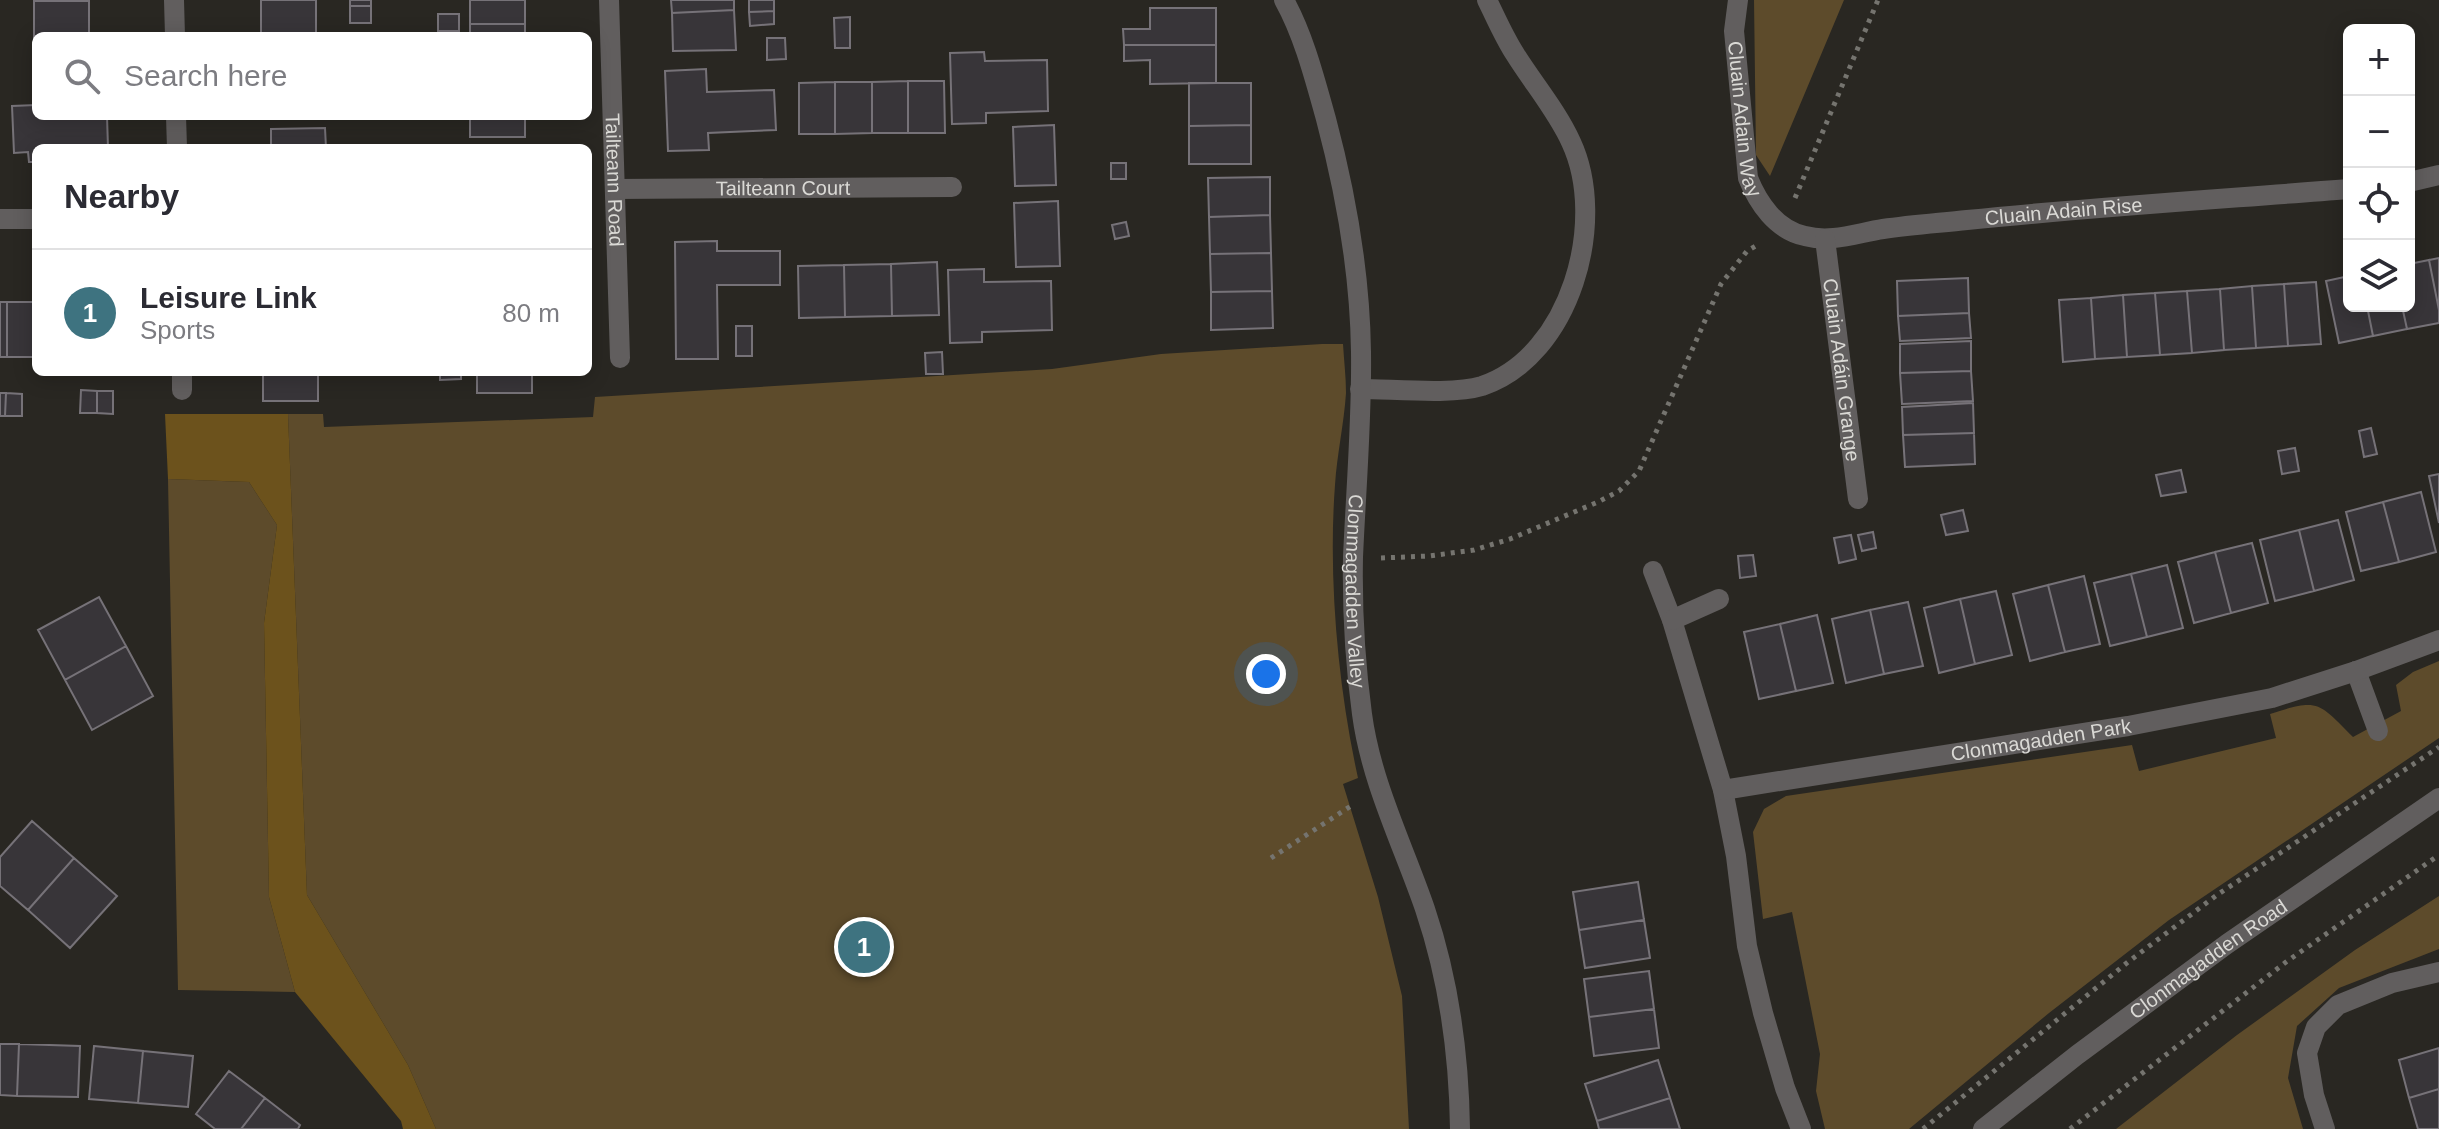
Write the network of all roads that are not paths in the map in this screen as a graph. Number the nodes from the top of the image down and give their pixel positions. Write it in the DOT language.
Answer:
graph roads {
  1 [pos="174,0"];
  2 [pos="609,0"];
  3 [pos="1284,0"];
  4 [pos="1487,0"];
  5 [pos="1738,0"];
  6 [pos="175,32"];
  7 [pos="176,120"];
  8 [pos="177,144"];
  9 [pos="2439,175"];
  10 [pos="2415,181"];
  11 [pos="952,187"];
  12 [pos="615,189"];
  13 [pos="2343,189"];
  14 [pos="0,219"];
  15 [pos="32,219"];
  16 [pos="1783,227"];
  17 [pos="1825,239"];
  18 [pos="620,358"];
  19 [pos="1360,389"];
  20 [pos="1858,499"];
  21 [pos="1653,571"];
  22 [pos="1719,599"];
  23 [pos="1672,620"];
  24 [pos="2439,640"];
  25 [pos="2356,671"];
  26 [pos="2378,731"];
  27 [pos="1723,790"];
  28 [pos="2439,798"];
  29 [pos="2439,972"];
  30 [pos="1460,1129"];
  31 [pos="1801,1129"];
  32 [pos="1983,1129"];
  33 [pos="2325,1129"];
  1 -- 6 [label="street"];
  2 -- 12 [label="street, Tailteann Road"];
  3 -- 19 [label="street, Clonmagadden Valley"];
  4 -- 19 [label="street"];
  5 -- 16 [label="street, Cluain Adain Way"];
  7 -- 8 [label="street"];
  9 -- 10 [label="street"];
  11 -- 12 [label="street, Tailteann Court"];
  12 -- 18 [label="street, Tailteann Road"];
  13 -- 17 [label="street, Cluain Adain Rise"];
  14 -- 15 [label="street"];
  16 -- 17 [label="street, Cluain Adain Rise"];
  17 -- 20 [label="street, Cluain Adáin Grange"];
  19 -- 30 [label="street, Clonmagadden Valley"];
  21 -- 23 [label="street"];
  22 -- 23 [label="street"];
  23 -- 27 [label="street"];
  24 -- 25 [label="street, Clonmagadden Park"];
  25 -- 26 [label="street"];
  25 -- 27 [label="street, Clonmagadden Park"];
  27 -- 31 [label="street"];
  28 -- 32 [label="street, Clonmagadden Road"];
  29 -- 33 [label="street"];
}
